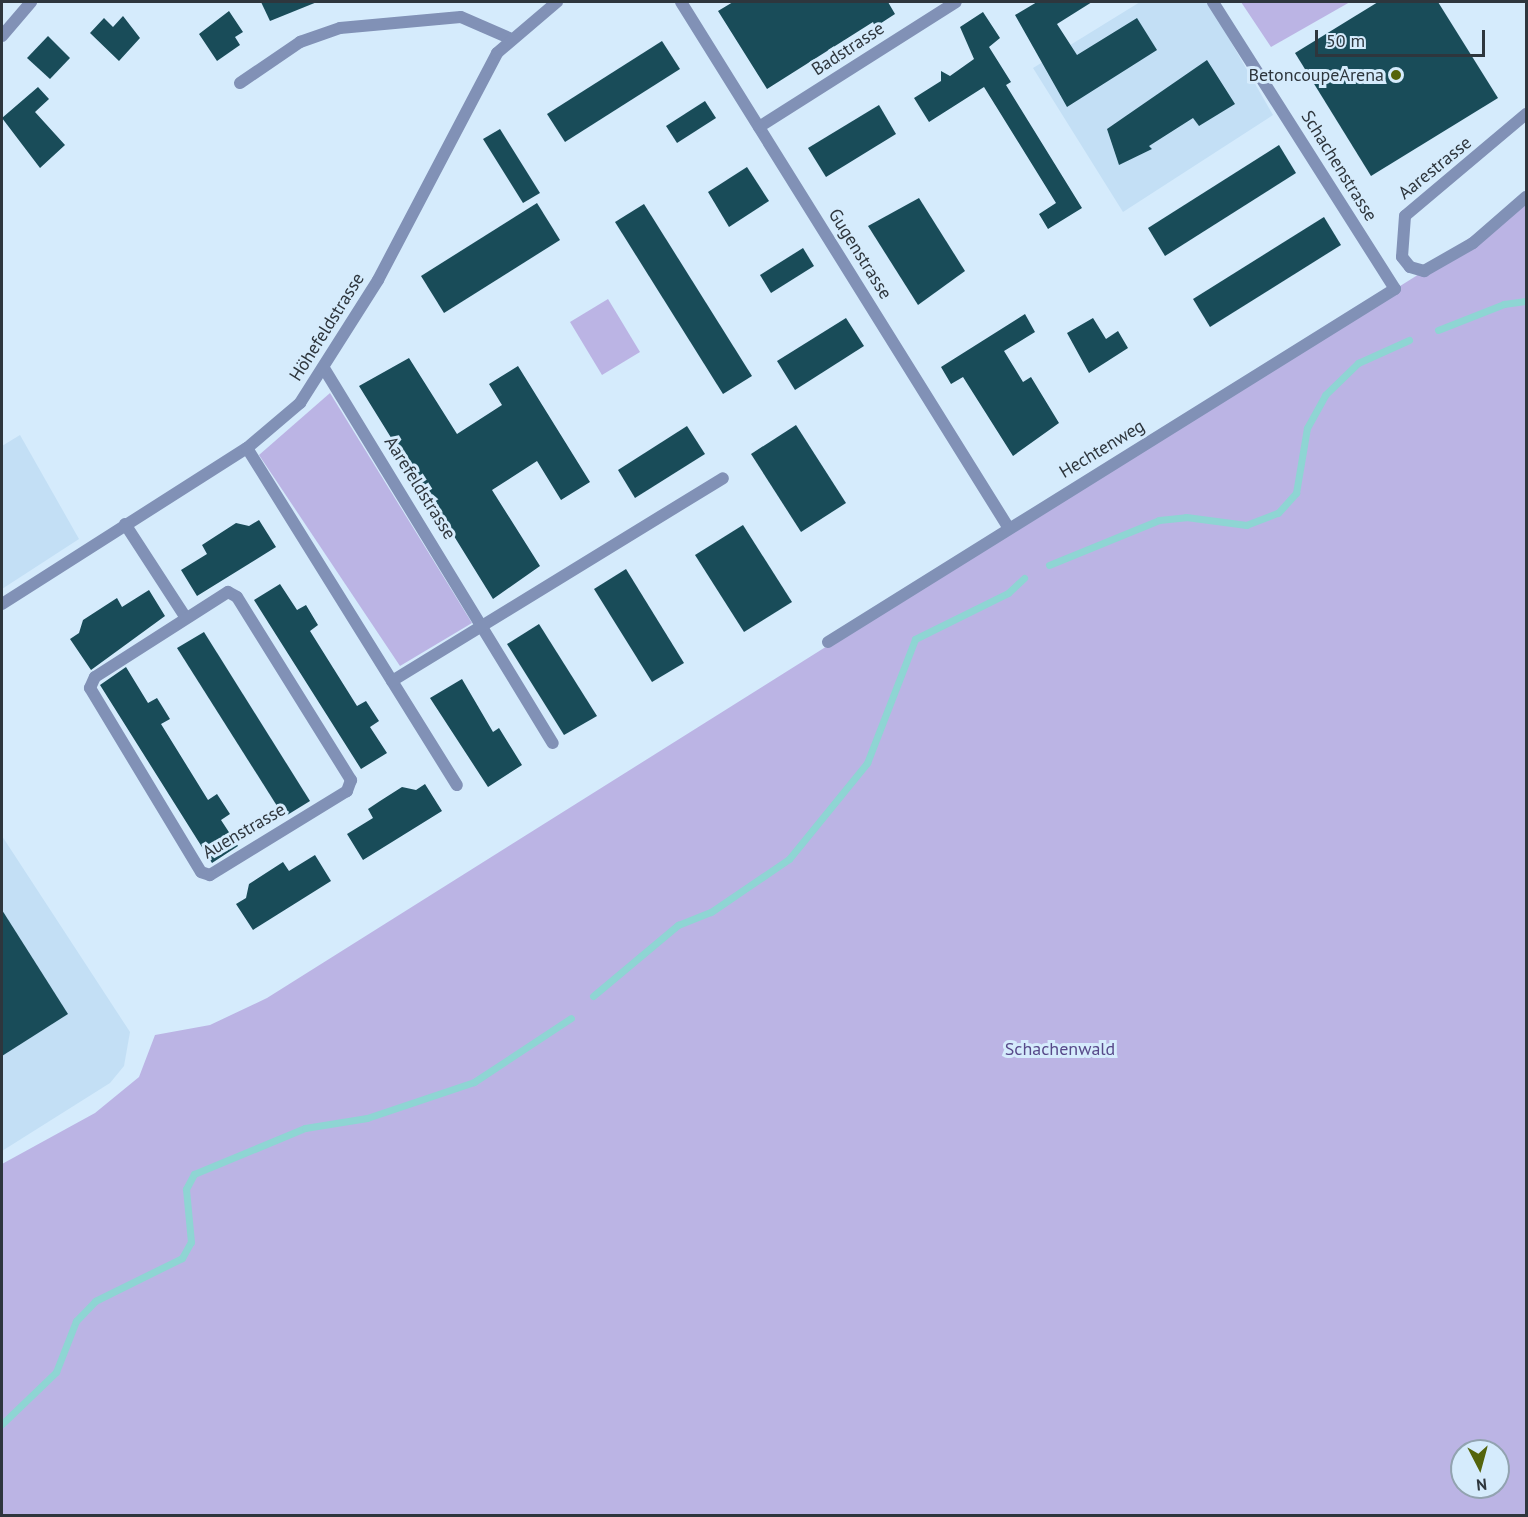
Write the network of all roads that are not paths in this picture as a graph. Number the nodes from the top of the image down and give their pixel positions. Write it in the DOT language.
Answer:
graph roads {
  1 [pos="31,2"];
  2 [pos="557,2"];
  3 [pos="681,2"];
  4 [pos="956,2"];
  5 [pos="1213,2"];
  6 [pos="2,36"];
  7 [pos="509,38"];
  8 [pos="240,83"];
  9 [pos="1527,114"];
  10 [pos="759,127"];
  11 [pos="1527,197"];
  12 [pos="1395,289"];
  13 [pos="325,370"];
  14 [pos="247,448"];
  15 [pos="723,478"];
  16 [pos="125,524"];
  17 [pos="1008,527"];
  18 [pos="2,604"];
  19 [pos="186,618"];
  20 [pos="484,625"];
  21 [pos="828,642"];
  22 [pos="392,681"];
  23 [pos="554,743"];
  24 [pos="457,785"];
  1 -- 6 [label="street"];
  2 -- 7 [label="street, Höhefeldstrasse"];
  3 -- 10 [label="street, Gugenstrasse"];
  4 -- 10 [label="street, Badstrasse"];
  5 -- 12 [label="street, Schachenstrasse"];
  7 -- 8 [label="street"];
  7 -- 13 [label="street, Höhefeldstrasse"];
  9 -- 11 [label="street, Aarestrasse"];
  10 -- 17 [label="street, Gugenstrasse"];
  12 -- 17 [label="street, Hechtenweg"];
  13 -- 14 [label="street, Höhefeldstrasse"];
  13 -- 20 [label="street, Aarefeldstrasse"];
  14 -- 16 [label="street, Höhefeldstrasse"];
  14 -- 22 [label="street"];
  15 -- 20 [label="street"];
  16 -- 18 [label="street, Höhefeldstrasse"];
  16 -- 19 [label="street"];
  17 -- 21 [label="street, Hechtenweg"];
  19 -- 19 [label="street, Auenstrasse"];
  20 -- 22 [label="street"];
  20 -- 23 [label="street, Aarefeldstrasse"];
  22 -- 24 [label="street"];
}
